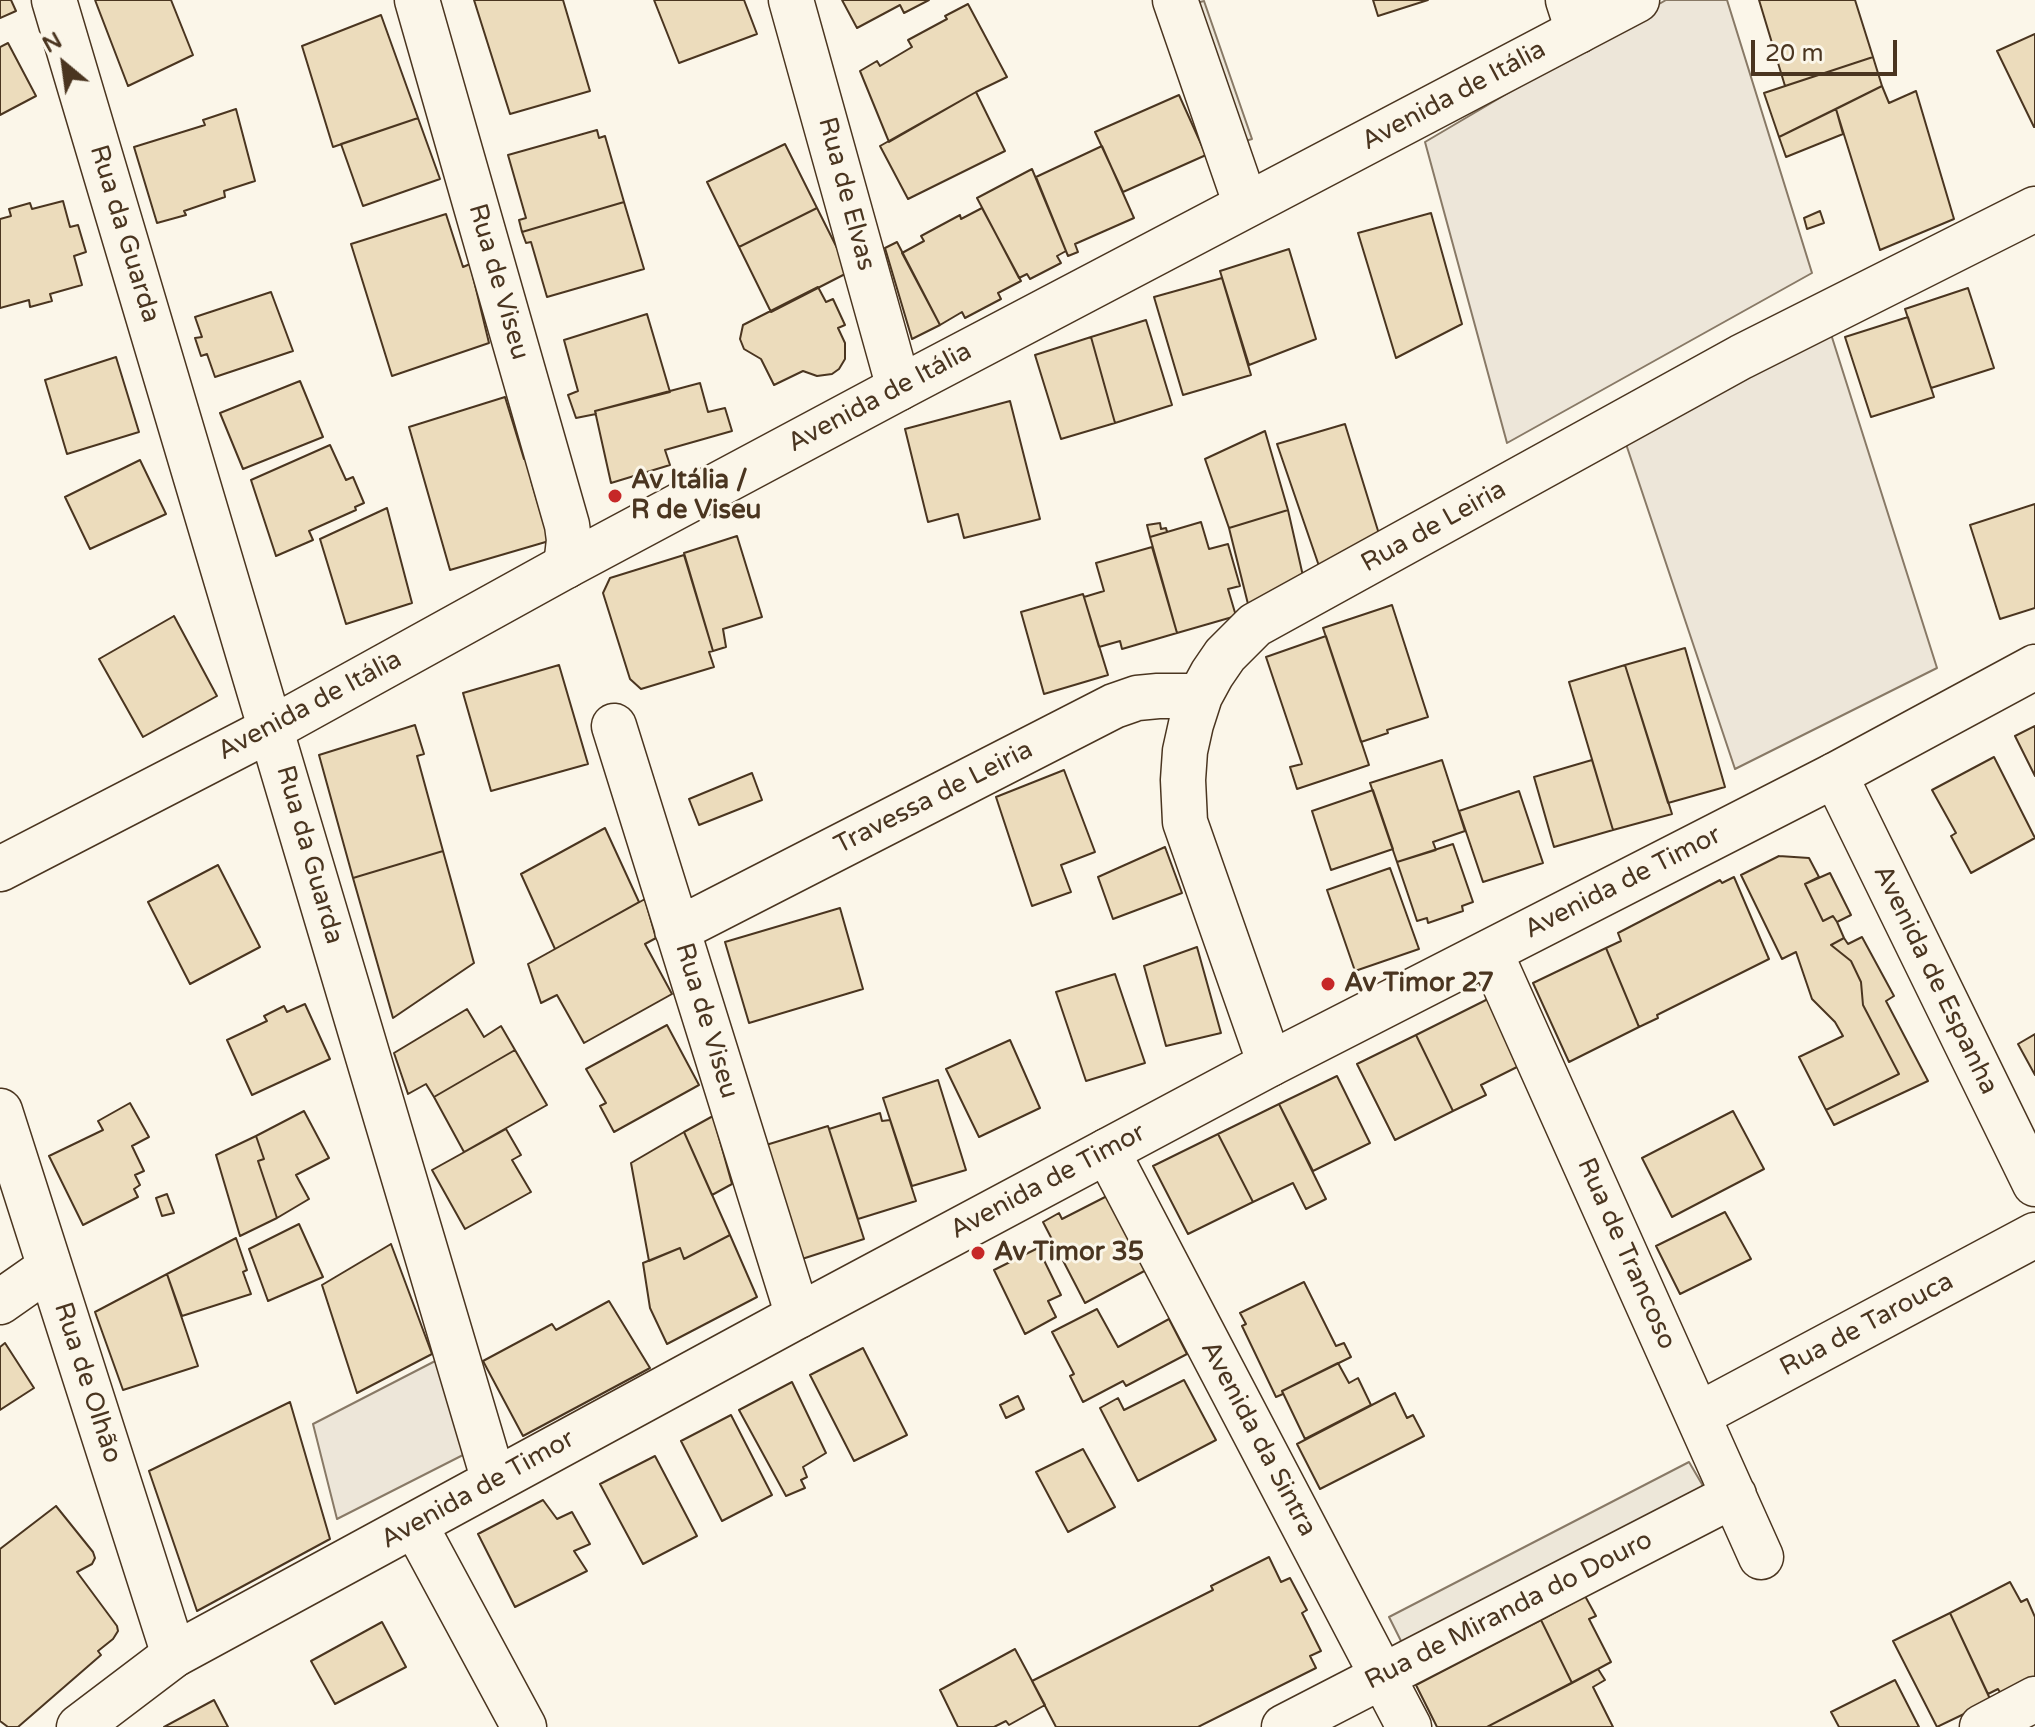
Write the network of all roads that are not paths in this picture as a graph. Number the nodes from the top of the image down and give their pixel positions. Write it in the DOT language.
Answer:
graph roads {
  1 [pos="54,0"];
  2 [pos="417,0"];
  3 [pos="791,0"];
  4 [pos="1175,0"];
  5 [pos="1637,0"];
  6 [pos="1573,15"];
  7 [pos="1246,205"];
  8 [pos="2035,209"];
  9 [pos="899,388"];
  10 [pos="566,566"];
  11 [pos="2035,667"];
  12 [pos="1200,696"];
  13 [pos="614,726"];
  14 [pos="271,729"];
  15 [pos="1835,775"];
  16 [pos="0,869"];
  17 [pos="677,930"];
  18 [pos="1490,952"];
  19 [pos="1270,1064"];
  20 [pos="0,1111"];
  21 [pos="1107,1151"];
  22 [pos="2035,1184"];
  23 [pos="2035,1235"];
  24 [pos="50,1267"];
  25 [pos="0,1302"];
  26 [pos="798,1316"];
  27 [pos="1698,1415"];
  28 [pos="494,1481"];
  29 [pos="1734,1495"];
  30 [pos="415,1525"];
  31 [pos="1761,1557"];
  32 [pos="174,1655"];
  33 [pos="1382,1676"];
  34 [pos="2035,1699"];
  35 [pos="80,1727"];
  36 [pos="524,1727"];
  37 [pos="1284,1727"];
  38 [pos="1409,1727"];
  39 [pos="1982,1727"];
  1 -- 14 [label="street, Rua da Guarda"];
  2 -- 10 [label="street, Rua de Viseu"];
  3 -- 9 [label="street, Rua de Elvas"];
  4 -- 7 [label="street"];
  5 -- 6 [label="street, Avenida de Itália"];
  6 -- 7 [label="street, Avenida de Itália"];
  7 -- 9 [label="street, Avenida de Itália"];
  8 -- 12 [label="street, Rua de Leiria"];
  9 -- 10 [label="street, Avenida de Itália"];
  10 -- 14 [label="street, Avenida de Itália"];
  11 -- 15 [label="street, Avenida de Timor"];
  12 -- 17 [label="street, Travessa de Leiria"];
  12 -- 19 [label="street, Rua de Leiria"];
  13 -- 17 [label="street, Rua de Viseu"];
  14 -- 16 [label="street, Avenida de Itália"];
  14 -- 28 [label="street, Rua da Guarda"];
  15 -- 18 [label="street, Avenida de Timor"];
  15 -- 22 [label="street, Avenida de Espanha"];
  17 -- 26 [label="street, Rua de Viseu"];
  18 -- 19 [label="street, Avenida de Timor"];
  18 -- 27 [label="street, Rua de Trancoso"];
  19 -- 21 [label="street, Avenida de Timor"];
  20 -- 24 [label="street, Rua de Olhão"];
  21 -- 26 [label="street, Avenida de Timor"];
  21 -- 33 [label="street, Avenida da Sintra"];
  23 -- 27 [label="street, Rua de Tarouca"];
  24 -- 25 [label="street"];
  24 -- 32 [label="street, Rua de Olhão"];
  26 -- 28 [label="street, Avenida de Timor"];
  27 -- 29 [label="street, Rua de Trancoso"];
  28 -- 30 [label="street, Avenida de Timor"];
  29 -- 31 [label="street, Rua de Trancoso"];
  29 -- 33 [label="street, Rua de Miranda do Douro"];
  30 -- 32 [label="street, Avenida de Timor"];
  30 -- 36 [label="street"];
  32 -- 35 [label="street, Avenida de Timor"];
  33 -- 37 [label="street, Rua de Miranda do Douro"];
  33 -- 38 [label="street, Avenida da Sintra"];
  34 -- 39 [label="street"];
}
